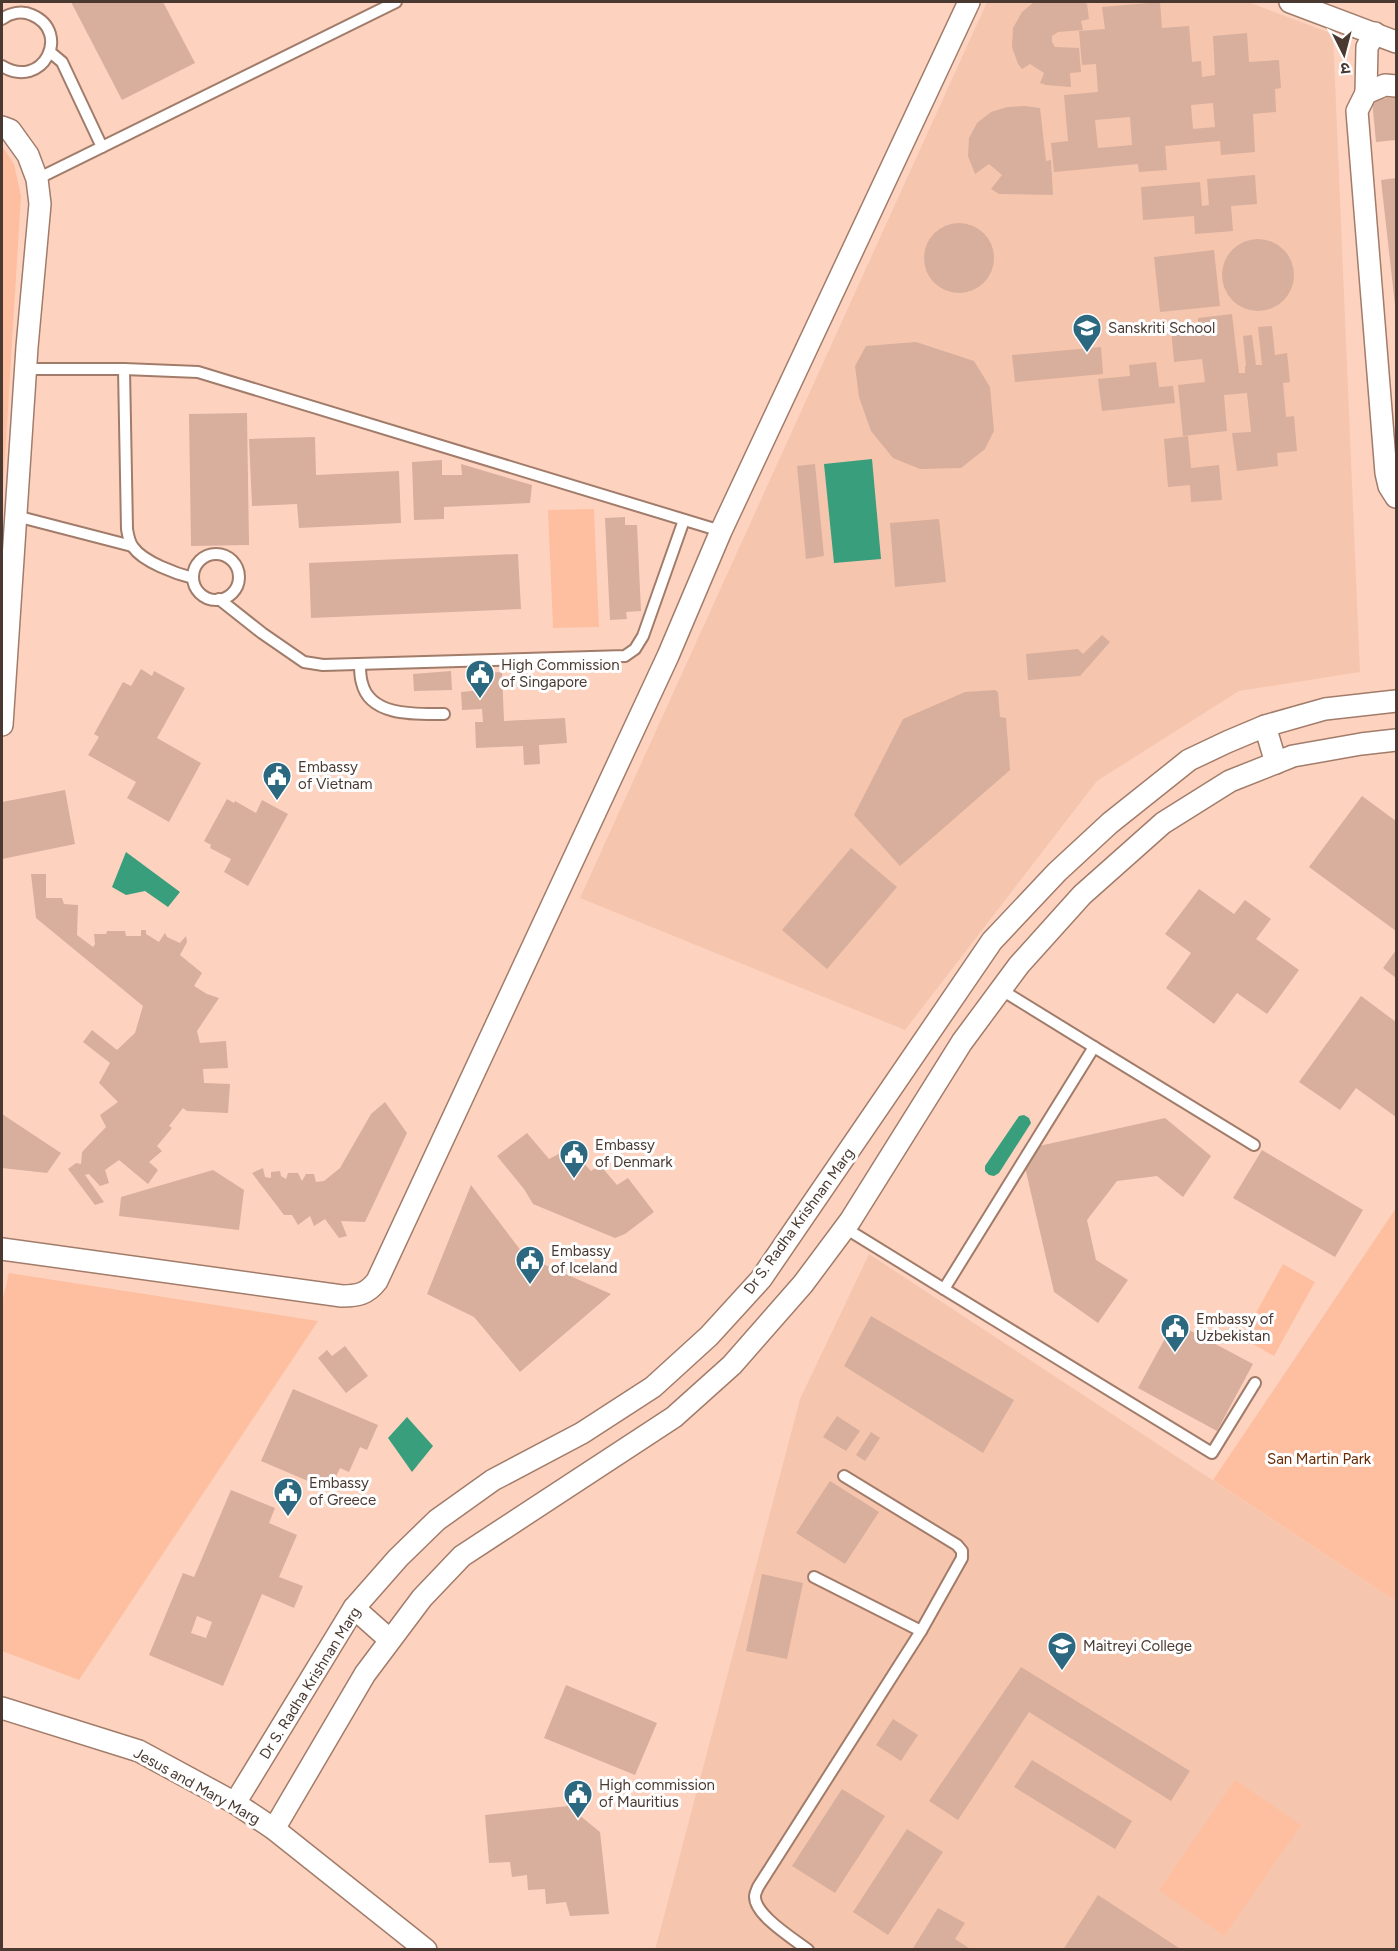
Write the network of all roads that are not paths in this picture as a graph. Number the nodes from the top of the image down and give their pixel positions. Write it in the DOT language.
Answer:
graph roads {
  1 [pos="396,2"];
  2 [pos="969,2"];
  3 [pos="1290,2"];
  4 [pos="18,7"];
  5 [pos="2,20"];
  6 [pos="1375,33"];
  7 [pos="1396,42"];
  8 [pos="50,52"];
  9 [pos="2,66"];
  10 [pos="1396,86"];
  11 [pos="1366,93"];
  12 [pos="2,126"];
  13 [pos="102,147"];
  14 [pos="37,179"];
  15 [pos="26,369"];
  16 [pos="124,369"];
  17 [pos="1396,497"];
  18 [pos="16,516"];
  19 [pos="684,520"];
  20 [pos="721,531"];
  21 [pos="132,546"];
  22 [pos="193,578"];
  23 [pos="219,599"];
  24 [pos="360,664"];
  25 [pos="1396,701"];
  26 [pos="444,714"];
  27 [pos="2,725"];
  28 [pos="1265,726"];
  29 [pos="1396,740"];
  30 [pos="1276,763"];
  31 [pos="992,941"];
  32 [pos="1019,964"];
  33 [pos="1000,989"];
  34 [pos="1094,1047"];
  35 [pos="1254,1145"];
  36 [pos="845,1228"];
  37 [pos="2,1250"];
  38 [pos="944,1289"];
  39 [pos="1255,1383"];
  40 [pos="844,1476"];
  41 [pos="814,1577"];
  42 [pos="354,1608"];
  43 [pos="921,1631"];
  44 [pos="390,1640"];
  45 [pos="2,1708"];
  46 [pos="236,1803"];
  47 [pos="274,1829"];
  48 [pos="426,1950"];
  49 [pos="808,1950"];
  1 -- 13 [label="lane"];
  2 -- 20 [label="street"];
  3 -- 6 [label="street"];
  4 -- 5 [label="lane"];
  4 -- 8 [label="lane"];
  6 -- 7 [label="street"];
  6 -- 11 [label="street"];
  8 -- 9 [label="lane"];
  8 -- 13 [label="lane"];
  10 -- 11 [label="street"];
  11 -- 17 [label="street"];
  12 -- 14 [label="street"];
  13 -- 14 [label="lane"];
  14 -- 15 [label="street"];
  15 -- 16 [label="lane"];
  15 -- 18 [label="street"];
  16 -- 19 [label="lane"];
  16 -- 21 [label="lane"];
  18 -- 21 [label="lane"];
  18 -- 27 [label="street"];
  19 -- 20 [label="lane"];
  19 -- 24 [label="lane"];
  20 -- 37 [label="street"];
  21 -- 22 [label="lane"];
  22 -- 23 [label="lane"];
  22 -- 23 [label="lane"];
  23 -- 24 [label="lane"];
  24 -- 26 [label="lane"];
  25 -- 28 [label="street, Dr S. Radha Krishnan Marg"];
  28 -- 30 [label="street"];
  28 -- 31 [label="street, Dr S. Radha Krishnan Marg"];
  29 -- 30 [label="street"];
  30 -- 32 [label="street"];
  31 -- 32 [label="street"];
  31 -- 42 [label="street, Dr S. Radha Krishnan Marg"];
  32 -- 33 [label="street"];
  33 -- 34 [label="lane"];
  33 -- 36 [label="street"];
  34 -- 35 [label="lane"];
  34 -- 38 [label="lane"];
  36 -- 38 [label="lane"];
  36 -- 44 [label="street"];
  38 -- 39 [label="lane"];
  40 -- 43 [label="lane"];
  41 -- 43 [label="lane"];
  42 -- 44 [label="street"];
  42 -- 46 [label="street, Dr S. Radha Krishnan Marg"];
  43 -- 49 [label="lane"];
  44 -- 47 [label="street"];
  45 -- 46 [label="street, Jesus and Mary Marg"];
  46 -- 47 [label="street, Jesus and Mary Marg"];
  47 -- 48 [label="street, Jesus and Mary Marg"];
}
